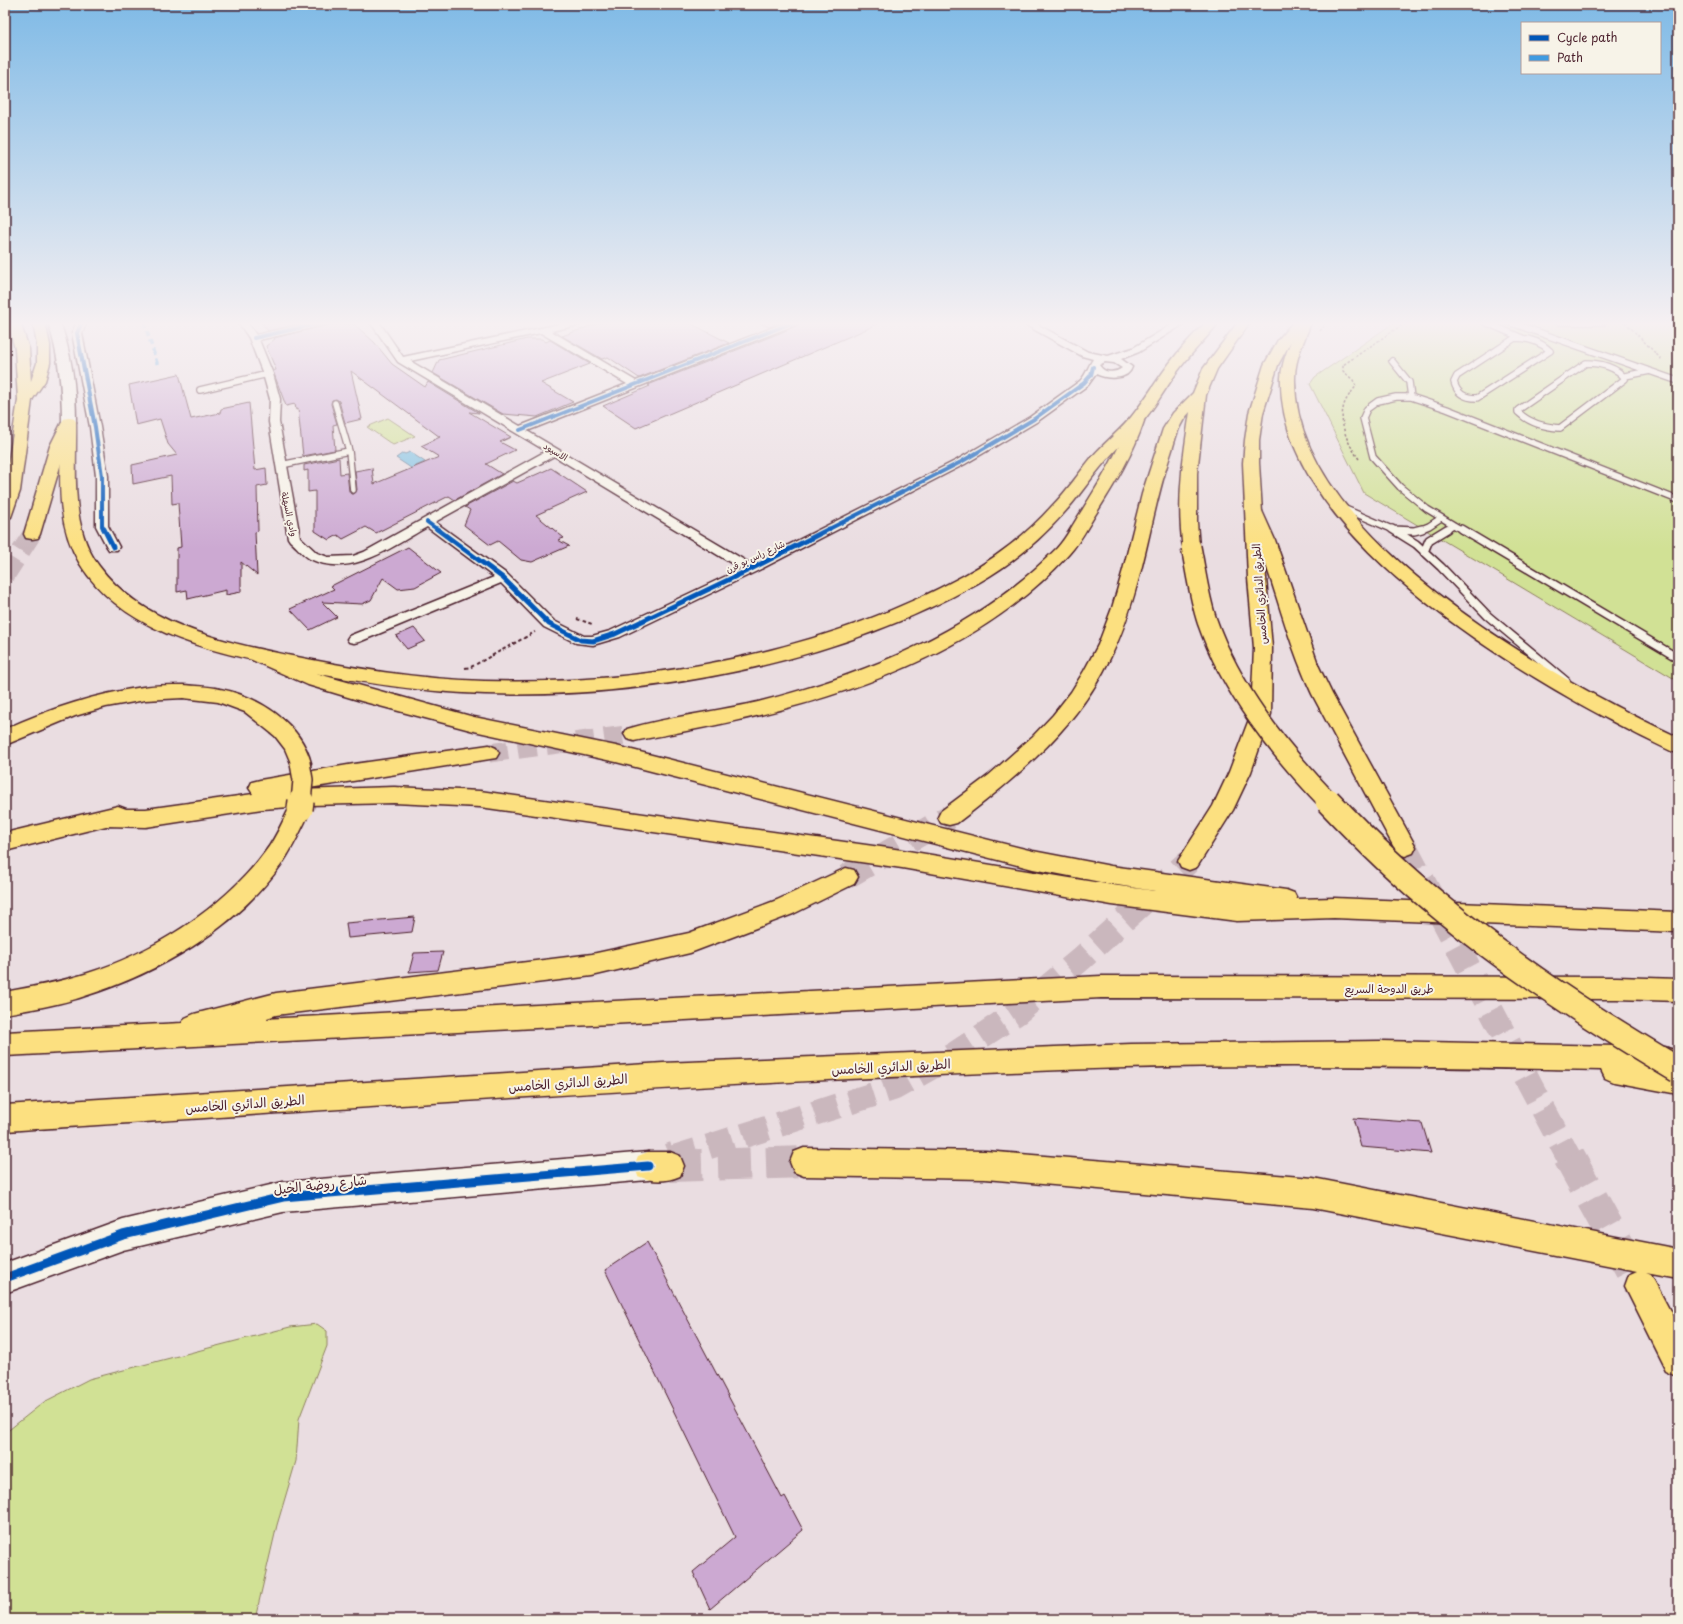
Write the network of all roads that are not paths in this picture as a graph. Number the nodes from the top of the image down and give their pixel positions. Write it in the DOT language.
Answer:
graph roads {
  1 [pos="70,398"];
  2 [pos="89,398"];
  3 [pos="274,398"];
  4 [pos="465,398"];
  5 [pos="603,398"];
  6 [pos="1063,398"];
  7 [pos="1152,398"];
  8 [pos="1196,398"];
  9 [pos="1199,398"];
  10 [pos="1260,398"];
  11 [pos="1290,398"];
  12 [pos="1392,398"];
  13 [pos="1413,398"];
  14 [pos="1536,398"];
  15 [pos="1600,398"];
  16 [pos="25,400"];
  17 [pos="335,403"];
  18 [pos="1136,420"];
  19 [pos="69,422"];
  20 [pos="520,430"];
  21 [pos="350,451"];
  22 [pos="555,451"];
  23 [pos="280,465"];
  24 [pos="353,490"];
  25 [pos="1678,500"];
  26 [pos="1338,506"];
  27 [pos="1254,511"];
  28 [pos="5,514"];
  29 [pos="1441,518"];
  30 [pos="426,522"];
  31 [pos="1453,525"];
  32 [pos="1392,529"];
  33 [pos="32,534"];
  34 [pos="113,547"];
  35 [pos="1424,552"];
  36 [pos="751,568"];
  37 [pos="502,578"];
  38 [pos="354,639"];
  39 [pos="259,656"];
  40 [pos="1678,658"];
  41 [pos="1590,700"];
  42 [pos="634,734"];
  43 [pos="5,738"];
  44 [pos="1678,746"];
  45 [pos="489,753"];
  46 [pos="105,817"];
  47 [pos="949,817"];
  48 [pos="5,842"];
  49 [pos="1405,847"];
  50 [pos="1189,861"];
  51 [pos="846,877"];
  52 [pos="1334,908"];
  53 [pos="1678,922"];
  54 [pos="1678,990"];
  55 [pos="5,1003"];
  56 [pos="147,1038"];
  57 [pos="5,1044"];
  58 [pos="1544,1056"];
  59 [pos="1678,1060"];
  60 [pos="1678,1070"];
  61 [pos="1678,1081"];
  62 [pos="5,1118"];
  63 [pos="804,1162"];
  64 [pos="663,1164"];
  65 [pos="1678,1264"];
  66 [pos="5,1278"];
  67 [pos="1640,1286"];
  68 [pos="1678,1359"];
  1 -- 19 [label="street"];
  2 -- 34 [label="street"];
  3 -- 23 [label="street, وادي السهلة"];
  4 -- 20 [label="street, الاسيود"];
  5 -- 20 [label="street"];
  6 -- 36 [label="street, شارع راس بو قرن"];
  7 -- 18 [label="main road"];
  8 -- 47 [label="main road"];
  9 -- 60 [label="main road, bridge"];
  10 -- 27 [label="main road, الطريق الدائري الخامس"];
  11 -- 26 [label="main road"];
  12 -- 29 [label="lane"];
  13 -- 25 [label="lane"];
  14 -- 15 [label="lane"];
  16 -- 28 [label="main road"];
  17 -- 21 [label="lane"];
  18 -- 39 [label="main road"];
  18 -- 42 [label="main road"];
  19 -- 33 [label="main road"];
  19 -- 39 [label="main road"];
  20 -- 22 [label="street, الاسيود"];
  21 -- 23 [label="lane"];
  21 -- 24 [label="lane"];
  22 -- 30 [label="street, وادي السهلة"];
  22 -- 36 [label="street, الاسيود"];
  23 -- 30 [label="street, وادي السهلة"];
  26 -- 32 [label="lane"];
  26 -- 41 [label="main road"];
  27 -- 49 [label="main road"];
  27 -- 50 [label="main road, الطريق الدائري الخامس"];
  29 -- 31 [label="lane"];
  29 -- 32 [label="lane"];
  30 -- 37 [label="street, شارع راس بو قرن"];
  31 -- 35 [label="lane"];
  31 -- 40 [label="lane"];
  32 -- 35 [label="lane"];
  35 -- 41 [label="lane"];
  36 -- 37 [label="street, شارع راس بو قرن"];
  37 -- 38 [label="street"];
  39 -- 52 [label="main road"];
  41 -- 44 [label="main road"];
  43 -- 55 [label="main road, bridge"];
  45 -- 46 [label="main road"];
  46 -- 48 [label="main road"];
  46 -- 52 [label="main road"];
  51 -- 56 [label="main road"];
  52 -- 53 [label="main road"];
  54 -- 56 [label="main road, طريق الدوحة السريع"];
  56 -- 57 [label="main road"];
  58 -- 59 [label="main road"];
  58 -- 61 [label="main road"];
  58 -- 62 [label="main road, الطريق الدائري الخامس"];
  63 -- 65 [label="main road"];
  64 -- 66 [label="street, شارع روضة الخيل"];
  67 -- 68 [label="main road"];
}
